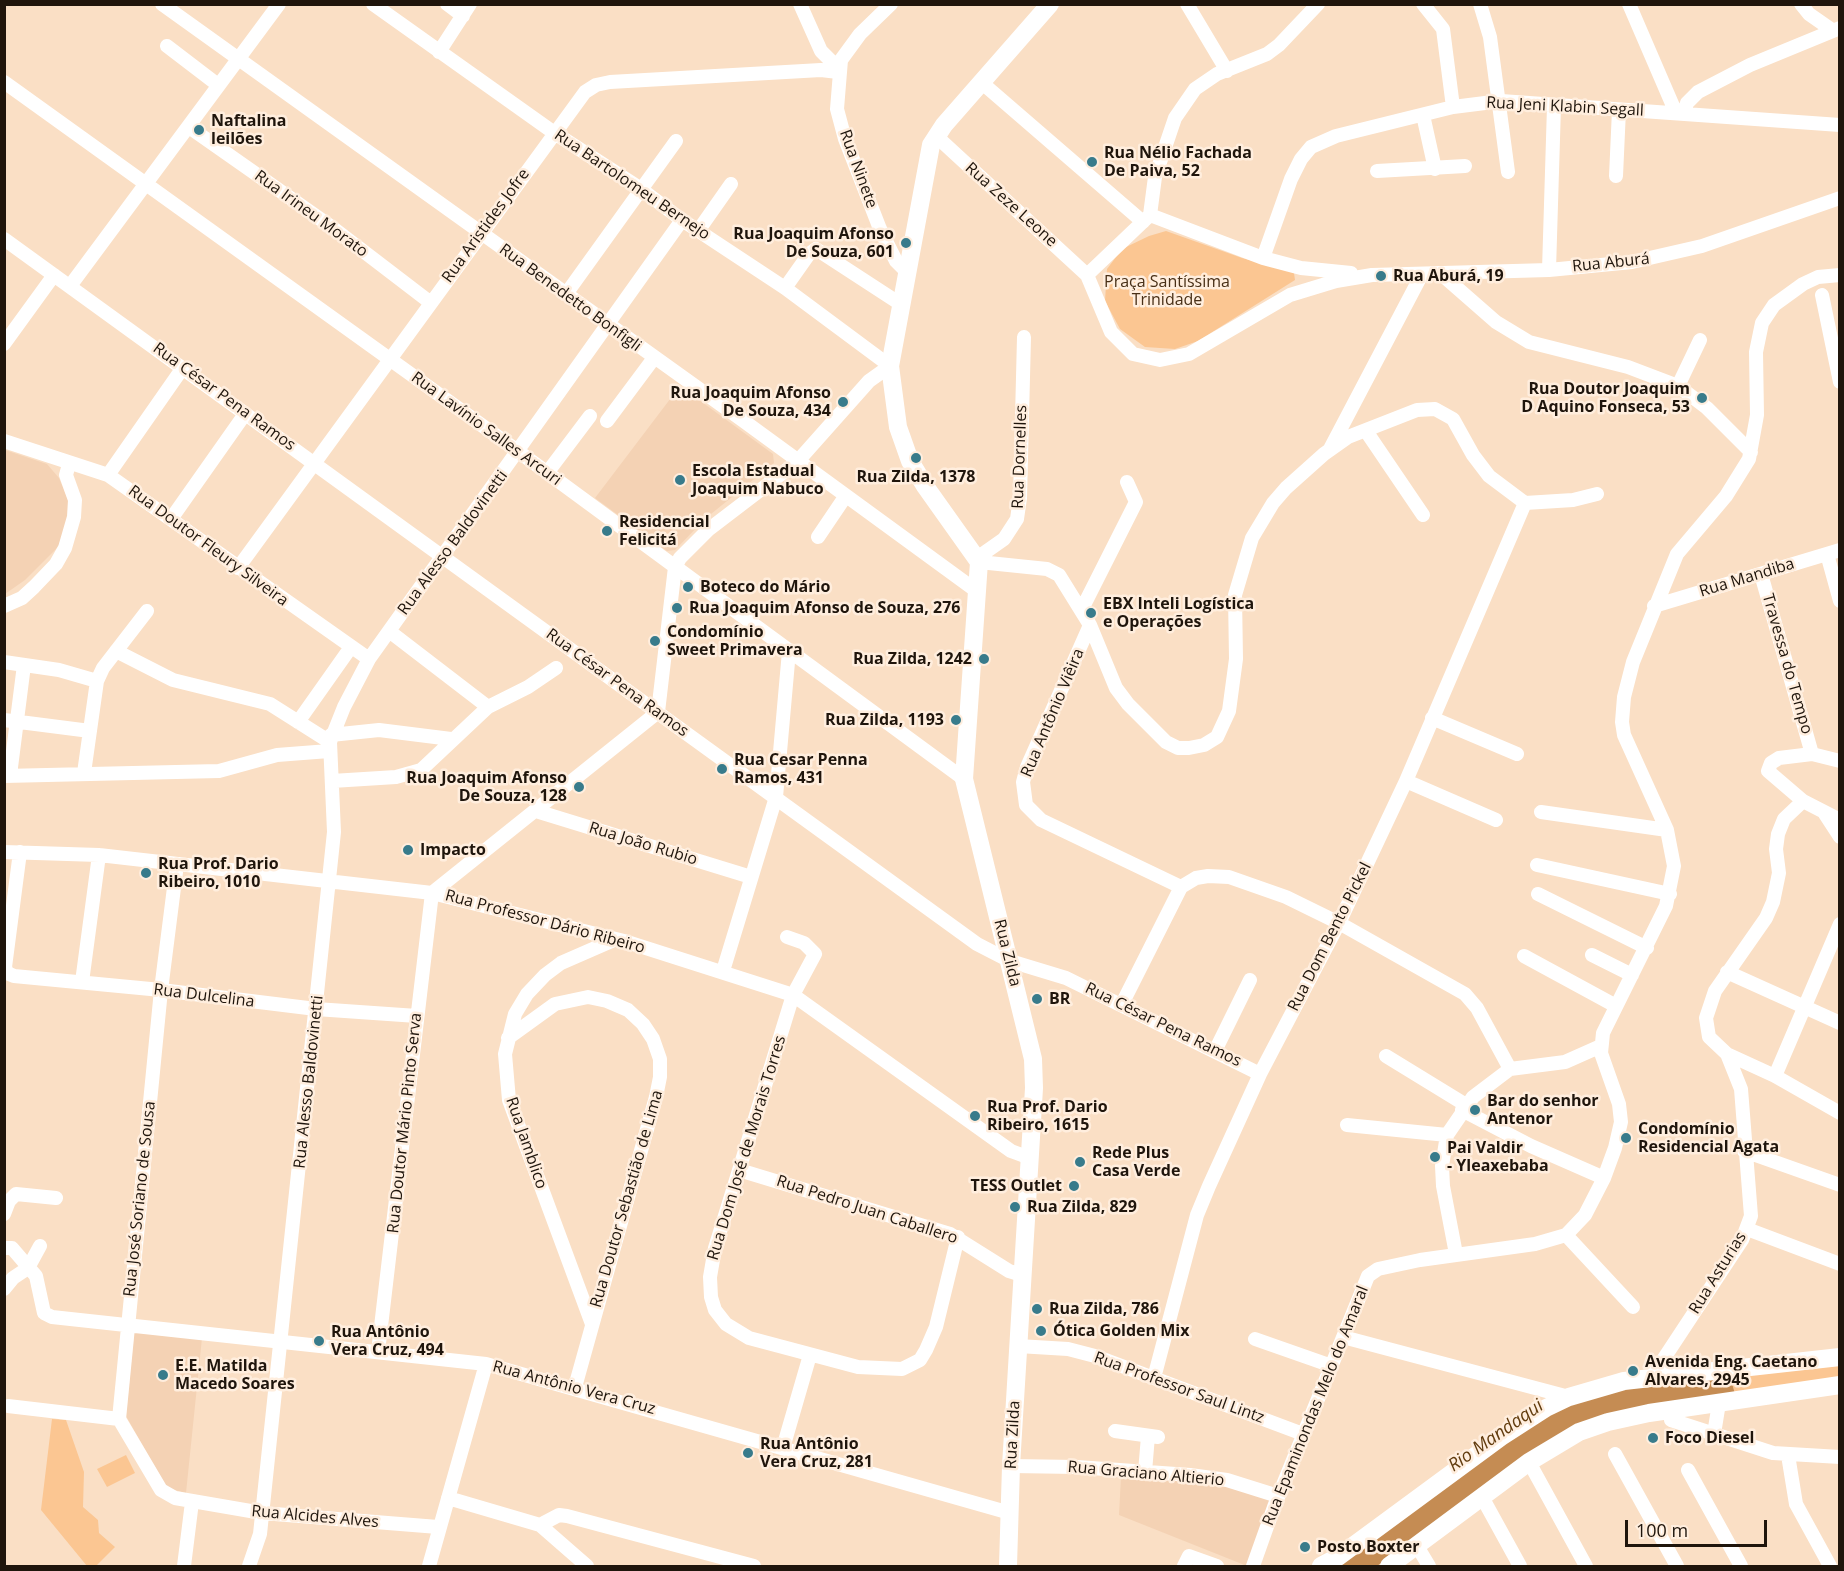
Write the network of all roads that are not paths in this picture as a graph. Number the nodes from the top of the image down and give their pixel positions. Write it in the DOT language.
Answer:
graph roads {
  1 [pos="162,4"];
  2 [pos="279,4"];
  3 [pos="373,4"];
  4 [pos="447,4"];
  5 [pos="800,4"];
  6 [pos="891,4"];
  7 [pos="1050,4"];
  8 [pos="1186,4"];
  9 [pos="1318,4"];
  10 [pos="1423,4"];
  11 [pos="1480,4"];
  12 [pos="1801,4"];
  13 [pos="1629,5"];
  14 [pos="466,10"];
  15 [pos="1836,29"];
  16 [pos="167,46"];
  17 [pos="439,52"];
  18 [pos="237,59"];
  19 [pos="839,71"];
  20 [pos="1227,71"];
  21 [pos="4,82"];
  22 [pos="981,82"];
  23 [pos="218,85"];
  24 [pos="1501,101"];
  25 [pos="1554,106"];
  26 [pos="1452,107"];
  27 [pos="1619,110"];
  28 [pos="1680,113"];
  29 [pos="1423,115"];
  30 [pos="1839,125"];
  31 [pos="189,127"];
  32 [pos="553,132"];
  33 [pos="936,136"];
  34 [pos="676,141"];
  35 [pos="1465,166"];
  36 [pos="1435,169"];
  37 [pos="1377,171"];
  38 [pos="1509,172"];
  39 [pos="1616,176"];
  40 [pos="731,184"];
  41 [pos="147,185"];
  42 [pos="641,189"];
  43 [pos="1839,198"];
  44 [pos="1146,218"];
  45 [pos="682,220"];
  46 [pos="698,231"];
  47 [pos="481,233"];
  48 [pos="4,239"];
  49 [pos="1263,258"];
  50 [pos="1301,268"];
  51 [pos="1549,270"];
  52 [pos="907,272"];
  53 [pos="1440,273"];
  54 [pos="1422,274"];
  55 [pos="54,275"];
  56 [pos="1087,275"];
  57 [pos="1372,275"];
  58 [pos="1839,275"];
  59 [pos="70,286"];
  60 [pos="785,288"];
  61 [pos="566,294"];
  62 [pos="1290,295"];
  63 [pos="1822,295"];
  64 [pos="431,303"];
  65 [pos="902,305"];
  66 [pos="607,325"];
  67 [pos="1024,337"];
  68 [pos="1700,339"];
  69 [pos="4,344"];
  70 [pos="654,358"];
  71 [pos="391,359"];
  72 [pos="890,366"];
  73 [pos="182,369"];
  74 [pos="1839,382"];
  75 [pos="1678,386"];
  76 [pos="245,414"];
  77 [pos="590,416"];
  78 [pos="607,421"];
  79 [pos="1366,431"];
  80 [pos="4,441"];
  81 [pos="1329,451"];
  82 [pos="519,452"];
  83 [pos="1751,452"];
  84 [pos="797,462"];
  85 [pos="316,463"];
  86 [pos="69,464"];
  87 [pos="547,473"];
  88 [pos="108,475"];
  89 [pos="1127,482"];
  90 [pos="1597,494"];
  91 [pos="845,496"];
  92 [pos="1525,503"];
  93 [pos="1422,515"];
  94 [pos="171,519"];
  95 [pos="818,537"];
  96 [pos="1833,552"];
  97 [pos="444,555"];
  98 [pos="978,560"];
  99 [pos="675,567"];
  100 [pos="238,568"];
  101 [pos="1761,574"];
  102 [pos="978,592"];
  103 [pos="1839,601"];
  104 [pos="4,606"];
  105 [pos="1654,606"];
  106 [pos="1082,609"];
  107 [pos="147,611"];
  108 [pos="1090,625"];
  109 [pos="389,631"];
  110 [pos="351,647"];
  111 [pos="116,651"];
  112 [pos="789,651"];
  113 [pos="369,659"];
  114 [pos="4,662"];
  115 [pos="24,665"];
  116 [pos="556,668"];
  117 [pos="97,681"];
  118 [pos="488,707"];
  119 [pos="658,712"];
  120 [pos="1432,718"];
  121 [pos="10,721"];
  122 [pos="298,722"];
  123 [pos="90,731"];
  124 [pos="452,739"];
  125 [pos="330,743"];
  126 [pos="1517,754"];
  127 [pos="1812,754"];
  128 [pos="1839,761"];
  129 [pos="84,773"];
  130 [pos="8,776"];
  131 [pos="964,779"];
  132 [pos="332,780"];
  133 [pos="1406,781"];
  134 [pos="776,797"];
  135 [pos="1803,801"];
  136 [pos="536,811"];
  137 [pos="1541,812"];
  138 [pos="1825,813"];
  139 [pos="1496,820"];
  140 [pos="1839,820"];
  141 [pos="1667,830"];
  142 [pos="1839,837"];
  143 [pos="4,852"];
  144 [pos="20,852"];
  145 [pos="99,855"];
  146 [pos="177,864"];
  147 [pos="1537,865"];
  148 [pos="751,877"];
  149 [pos="329,881"];
  150 [pos="1181,887"];
  151 [pos="432,893"];
  152 [pos="1538,894"];
  153 [pos="1670,894"];
  154 [pos="1340,923"];
  155 [pos="1839,926"];
  156 [pos="787,937"];
  157 [pos="6,939"];
  158 [pos="616,939"];
  159 [pos="1647,948"];
  160 [pos="1592,955"];
  161 [pos="1524,956"];
  162 [pos="1010,961"];
  163 [pos="723,971"];
  164 [pos="1727,972"];
  165 [pos="1632,975"];
  166 [pos="1250,980"];
  167 [pos="82,982"];
  168 [pos="161,990"];
  169 [pos="793,995"];
  170 [pos="1122,1004"];
  171 [pos="1616,1006"];
  172 [pos="1804,1008"];
  173 [pos="316,1009"];
  174 [pos="417,1016"];
  175 [pos="1839,1023"];
  176 [pos="508,1038"];
  177 [pos="1601,1047"];
  178 [pos="1215,1051"];
  179 [pos="1727,1053"];
  180 [pos="1386,1056"];
  181 [pos="1510,1068"];
  182 [pos="1260,1074"];
  183 [pos="1775,1076"];
  184 [pos="1464,1108"];
  185 [pos="1839,1113"];
  186 [pos="1347,1125"];
  187 [pos="1447,1135"];
  188 [pos="1744,1151"];
  189 [pos="1030,1158"];
  190 [pos="739,1170"];
  191 [pos="1604,1178"];
  192 [pos="1839,1185"];
  193 [pos="56,1198"];
  194 [pos="4,1214"];
  195 [pos="1747,1229"];
  196 [pos="1566,1235"];
  197 [pos="958,1237"];
  198 [pos="40,1246"];
  199 [pos="4,1248"];
  200 [pos="1456,1254"];
  201 [pos="1839,1264"];
  202 [pos="28,1268"];
  203 [pos="1022,1275"];
  204 [pos="4,1289"];
  205 [pos="1633,1307"];
  206 [pos="592,1323"];
  207 [pos="127,1324"];
  208 [pos="1343,1337"];
  209 [pos="1255,1339"];
  210 [pos="282,1341"];
  211 [pos="1018,1346"];
  212 [pos="378,1352"];
  213 [pos="810,1355"];
  214 [pos="1839,1357"];
  215 [pos="486,1364"];
  216 [pos="1332,1366"];
  217 [pos="1154,1377"];
  218 [pos="1651,1378"];
  219 [pos="1839,1385"];
  220 [pos="575,1387"];
  221 [pos="1569,1397"];
  222 [pos="1719,1403"];
  223 [pos="8,1406"];
  224 [pos="119,1419"];
  225 [pos="1671,1420"];
  226 [pos="1115,1431"];
  227 [pos="1303,1434"];
  228 [pos="1714,1434"];
  229 [pos="783,1448"];
  230 [pos="1615,1454"];
  231 [pos="1788,1455"];
  232 [pos="1839,1457"];
  233 [pos="1529,1462"];
  234 [pos="1011,1466"];
  235 [pos="1688,1470"];
  236 [pos="1145,1472"];
  237 [pos="1278,1496"];
  238 [pos="1482,1497"];
  239 [pos="448,1498"];
  240 [pos="192,1502"];
  241 [pos="262,1513"];
  242 [pos="1010,1513"];
  243 [pos="540,1525"];
  244 [pos="438,1527"];
  245 [pos="1417,1546"];
  246 [pos="1188,1561"];
  247 [pos="733,1564"];
  248 [pos="581,1565"];
  249 [pos="184,1566"];
  250 [pos="249,1566"];
  251 [pos="429,1566"];
  252 [pos="754,1566"];
  253 [pos="1008,1566"];
  254 [pos="1217,1566"];
  255 [pos="1253,1566"];
  256 [pos="1321,1566"];
  257 [pos="1389,1566"];
  258 [pos="1429,1566"];
  259 [pos="1520,1566"];
  260 [pos="1586,1566"];
  261 [pos="1677,1566"];
  262 [pos="1741,1566"];
  263 [pos="1830,1566"];
  1 -- 18 [label="street, Rua Benedetto Bonfigli"];
  2 -- 18 [label="street"];
  3 -- 17 [label="street, Rua Bartolomeu Bernejo"];
  4 -- 14 [label="street"];
  5 -- 19 [label="street"];
  6 -- 19 [label="street, Rua Ninete"];
  7 -- 22 [label="main road"];
  8 -- 20 [label="street"];
  9 -- 20 [label="street"];
  10 -- 26 [label="street"];
  11 -- 24 [label="street"];
  12 -- 15 [label="street"];
  13 -- 28 [label="street"];
  14 -- 17 [label="street"];
  15 -- 28 [label="street"];
  16 -- 23 [label="street"];
  17 -- 32 [label="street, Rua Bartolomeu Bernejo"];
  18 -- 23 [label="street"];
  18 -- 47 [label="street, Rua Benedetto Bonfigli"];
  19 -- 32 [label="street, Rua Aristides Jofre"];
  19 -- 52 [label="street, Rua Ninete"];
  20 -- 44 [label="street"];
  21 -- 41 [label="street, Rua Lavínio Salles Arcuri"];
  22 -- 33 [label="main road"];
  22 -- 44 [label="street"];
  23 -- 31 [label="street"];
  24 -- 25 [label="street, Rua Jeni Klabin Segall"];
  24 -- 26 [label="street, Rua Jeni Klabin Segall"];
  24 -- 38 [label="street"];
  25 -- 27 [label="street, Rua Jeni Klabin Segall"];
  25 -- 51 [label="street"];
  26 -- 29 [label="street, Rua Jeni Klabin Segall"];
  27 -- 28 [label="street, Rua Jeni Klabin Segall"];
  27 -- 39 [label="street"];
  28 -- 30 [label="street, Rua Jeni Klabin Segall"];
  29 -- 36 [label="street"];
  29 -- 49 [label="street, Rua Jeni Klabin Segall"];
  31 -- 41 [label="street"];
  31 -- 64 [label="street, Rua Irineu Morato"];
  32 -- 42 [label="street, Rua Bartolomeu Bernejo"];
  32 -- 47 [label="street, Rua Aristides Jofre"];
  33 -- 52 [label="main road"];
  33 -- 56 [label="street, Rua Zeze Leone"];
  34 -- 42 [label="street"];
  35 -- 36 [label="street"];
  36 -- 37 [label="street"];
  40 -- 46 [label="street"];
  41 -- 59 [label="street"];
  41 -- 71 [label="street, Rua Lavínio Salles Arcuri"];
  42 -- 45 [label="street, Rua Bartolomeu Bernejo"];
  42 -- 61 [label="street"];
  43 -- 51 [label="street, Rua Aburá"];
  44 -- 49 [label="street, Rua Aburá"];
  44 -- 56 [label="street"];
  45 -- 46 [label="street, Rua Bartolomeu Bernejo"];
  45 -- 66 [label="street, Rua Alesso Baldovinetti"];
  46 -- 60 [label="street, Rua Bartolomeu Bernejo"];
  47 -- 61 [label="street, Rua Benedetto Bonfigli"];
  47 -- 64 [label="street, Rua Aristides Jofre"];
  48 -- 55 [label="street, Rua César Pena Ramos"];
  49 -- 50 [label="street, Rua Aburá"];
  50 -- 57 [label="street, Rua Aburá"];
  50 -- 62 [label="street"];
  51 -- 53 [label="street, Rua Aburá"];
  52 -- 65 [label="main road"];
  53 -- 54 [label="street, Rua Aburá"];
  53 -- 75 [label="street"];
  54 -- 57 [label="street, Rua Aburá"];
  54 -- 81 [label="street"];
  55 -- 59 [label="street, Rua César Pena Ramos"];
  55 -- 69 [label="street"];
  56 -- 62 [label="street, Rua Aburá"];
  57 -- 62 [label="street, Rua Aburá"];
  58 -- 83 [label="street"];
  59 -- 73 [label="street, Rua César Pena Ramos"];
  60 -- 65 [label="street"];
  60 -- 72 [label="street, Rua Bartolomeu Bernejo"];
  61 -- 66 [label="street, Rua Benedetto Bonfigli"];
  63 -- 74 [label="street"];
  64 -- 71 [label="street, Rua Aristides Jofre"];
  65 -- 72 [label="main road"];
  66 -- 70 [label="street, Rua Benedetto Bonfigli"];
  66 -- 82 [label="street, Rua Alesso Baldovinetti"];
  67 -- 98 [label="street, Rua Dornelles"];
  68 -- 75 [label="street"];
  70 -- 78 [label="street"];
  70 -- 84 [label="street, Rua Benedetto Bonfigli"];
  71 -- 82 [label="street, Rua Lavínio Salles Arcuri"];
  71 -- 85 [label="street, Rua Aristides Jofre"];
  72 -- 84 [label="street"];
  72 -- 98 [label="main road"];
  73 -- 76 [label="street, Rua César Pena Ramos"];
  73 -- 88 [label="street"];
  75 -- 83 [label="street"];
  76 -- 85 [label="street, Rua César Pena Ramos"];
  76 -- 94 [label="street"];
  77 -- 87 [label="street"];
  79 -- 81 [label="street"];
  79 -- 92 [label="street"];
  79 -- 93 [label="street"];
  80 -- 86 [label="street, Rua Doutor Fleury Silveira"];
  81 -- 108 [label="street"];
  82 -- 87 [label="street, Rua Lavínio Salles Arcuri"];
  82 -- 97 [label="street, Rua Alesso Baldovinetti"];
  83 -- 105 [label="street"];
  84 -- 91 [label="street, Rua Benedetto Bonfigli"];
  84 -- 99 [label="street"];
  85 -- 97 [label="street, Rua César Pena Ramos"];
  85 -- 100 [label="street, Rua Aristides Jofre"];
  86 -- 88 [label="street, Rua Doutor Fleury Silveira"];
  86 -- 104 [label="street"];
  87 -- 99 [label="street, Rua Lavínio Salles Arcuri"];
  88 -- 94 [label="street, Rua Doutor Fleury Silveira"];
  89 -- 106 [label="street"];
  90 -- 92 [label="street"];
  91 -- 95 [label="street"];
  91 -- 102 [label="street, Rua Benedetto Bonfigli"];
  92 -- 120 [label="street, Rua Dom Bento Pickel"];
  94 -- 100 [label="street, Rua Doutor Fleury Silveira"];
  96 -- 101 [label="street, Rua Mandiba"];
  96 -- 103 [label="street"];
  97 -- 109 [label="street, Rua Alesso Baldovinetti"];
  97 -- 119 [label="street, Rua César Pena Ramos"];
  98 -- 102 [label="main road, Rua Zilda"];
  98 -- 106 [label="street"];
  99 -- 112 [label="street, Rua Lavínio Salles Arcuri"];
  99 -- 119 [label="street"];
  100 -- 110 [label="street, Rua Doutor Fleury Silveira"];
  101 -- 105 [label="street, Rua Mandiba"];
  101 -- 127 [label="street, Travessa do Tempo"];
  102 -- 131 [label="main road, Rua Zilda"];
  105 -- 141 [label="street"];
  106 -- 108 [label="street"];
  107 -- 111 [label="street"];
  108 -- 150 [label="street, Rua Antônio Viêira"];
  109 -- 113 [label="street"];
  109 -- 118 [label="street"];
  110 -- 113 [label="street, Rua Doutor Fleury Silveira"];
  110 -- 122 [label="street"];
  111 -- 117 [label="street"];
  111 -- 122 [label="street"];
  112 -- 131 [label="street, Rua Lavínio Salles Arcuri"];
  112 -- 134 [label="street"];
  113 -- 125 [label="street"];
  114 -- 115 [label="street"];
  115 -- 117 [label="street"];
  115 -- 121 [label="street"];
  116 -- 118 [label="street"];
  117 -- 123 [label="street"];
  118 -- 124 [label="street"];
  119 -- 134 [label="street, Rua César Pena Ramos"];
  119 -- 136 [label="street"];
  120 -- 126 [label="street"];
  120 -- 133 [label="street, Rua Dom Bento Pickel"];
  121 -- 123 [label="street"];
  121 -- 130 [label="street"];
  122 -- 125 [label="street"];
  123 -- 129 [label="street"];
  124 -- 125 [label="street"];
  124 -- 132 [label="street"];
  125 -- 129 [label="street"];
  125 -- 132 [label="street, Rua Alesso Baldovinetti"];
  127 -- 128 [label="street"];
  127 -- 135 [label="street"];
  129 -- 130 [label="street"];
  131 -- 162 [label="main road, Rua Zilda"];
  132 -- 149 [label="street, Rua Alesso Baldovinetti"];
  133 -- 139 [label="street"];
  133 -- 154 [label="street, Rua Dom Bento Pickel"];
  134 -- 148 [label="street"];
  134 -- 162 [label="street, Rua César Pena Ramos"];
  135 -- 138 [label="street"];
  135 -- 164 [label="street, Rua Asturias"];
  136 -- 148 [label="street, Rua João Rubio"];
  136 -- 151 [label="street"];
  137 -- 141 [label="street"];
  138 -- 140 [label="street"];
  138 -- 142 [label="street"];
  141 -- 153 [label="street"];
  143 -- 144 [label="street, Rua Professor Dário Ribeiro"];
  144 -- 145 [label="street, Rua Professor Dário Ribeiro"];
  144 -- 157 [label="street"];
  145 -- 146 [label="street, Rua Professor Dário Ribeiro"];
  145 -- 167 [label="street"];
  146 -- 149 [label="street, Rua Professor Dário Ribeiro"];
  146 -- 168 [label="street, Rua José Soriano de Sousa"];
  147 -- 153 [label="street"];
  148 -- 163 [label="street"];
  149 -- 151 [label="street, Rua Professor Dário Ribeiro"];
  149 -- 173 [label="street, Rua Alesso Baldovinetti"];
  150 -- 154 [label="street"];
  150 -- 170 [label="street"];
  151 -- 158 [label="street, Rua Professor Dário Ribeiro"];
  151 -- 174 [label="street, Rua Doutor Mário Pinto Serva"];
  152 -- 159 [label="street"];
  153 -- 159 [label="street"];
  154 -- 181 [label="street"];
  154 -- 182 [label="street, Rua Dom Bento Pickel"];
  155 -- 172 [label="street"];
  156 -- 169 [label="street, Rua Dom José de Morais Torres"];
  157 -- 167 [label="street, Rua Dulcelina"];
  158 -- 163 [label="street, Rua Professor Dário Ribeiro"];
  158 -- 176 [label="street, Rua Jamblico"];
  159 -- 165 [label="street"];
  160 -- 165 [label="street"];
  161 -- 171 [label="street"];
  162 -- 170 [label="street, Rua César Pena Ramos"];
  162 -- 189 [label="main road, Rua Zilda"];
  163 -- 169 [label="street, Rua Professor Dário Ribeiro"];
  164 -- 172 [label="street"];
  164 -- 179 [label="street, Rua Asturias"];
  165 -- 171 [label="street"];
  166 -- 178 [label="street"];
  167 -- 168 [label="street, Rua Dulcelina"];
  168 -- 173 [label="street, Rua Dulcelina"];
  168 -- 207 [label="street, Rua José Soriano de Sousa"];
  169 -- 189 [label="street, Rua Professor Dário Ribeiro"];
  169 -- 190 [label="street, Rua Dom José de Morais Torres"];
  170 -- 178 [label="street, Rua César Pena Ramos"];
  171 -- 177 [label="street"];
  172 -- 175 [label="street"];
  172 -- 183 [label="street"];
  173 -- 174 [label="street, Rua Dulcelina"];
  173 -- 210 [label="street, Rua Alesso Baldovinetti"];
  174 -- 212 [label="street, Rua Doutor Mário Pinto Serva"];
  176 -- 206 [label="street, Rua Jamblico"];
  176 -- 206 [label="street, Rua Doutor Sebastião de Lima"];
  177 -- 181 [label="street"];
  177 -- 191 [label="street"];
  178 -- 182 [label="street, Rua César Pena Ramos"];
  179 -- 183 [label="street, Rua Asturias"];
  179 -- 188 [label="street, Rua Asturias"];
  180 -- 184 [label="street"];
  181 -- 184 [label="street"];
  182 -- 217 [label="street, Rua Dom Bento Pickel"];
  183 -- 185 [label="street, Rua Asturias"];
  184 -- 187 [label="street"];
  184 -- 191 [label="street"];
  186 -- 187 [label="street"];
  187 -- 200 [label="street"];
  188 -- 192 [label="street"];
  188 -- 195 [label="street, Rua Asturias"];
  189 -- 203 [label="main road, Rua Zilda"];
  190 -- 197 [label="street, Rua Pedro Juan Caballero"];
  190 -- 213 [label="street, Rua Dom José de Morais Torres"];
  191 -- 196 [label="street"];
  193 -- 194 [label="street"];
  195 -- 201 [label="street"];
  195 -- 218 [label="street, Rua Asturias"];
  196 -- 200 [label="street, Rua Epaminondas Melo do Amaral"];
  196 -- 205 [label="street"];
  197 -- 203 [label="street, Rua Pedro Juan Caballero"];
  197 -- 213 [label="street, Rua Dom José de Morais Torres"];
  198 -- 202 [label="street"];
  199 -- 202 [label="street"];
  200 -- 208 [label="street, Rua Epaminondas Melo do Amaral"];
  202 -- 204 [label="street"];
  202 -- 207 [label="street, Rua Antônio Vera Cruz"];
  203 -- 211 [label="main road, Rua Zilda"];
  206 -- 220 [label="street, Rua Doutor Sebastião de Lima"];
  207 -- 210 [label="street, Rua Antônio Vera Cruz"];
  207 -- 224 [label="street, Rua José Soriano de Sousa"];
  208 -- 216 [label="street, Rua Epaminondas Melo do Amaral"];
  208 -- 221 [label="street"];
  209 -- 216 [label="street"];
  210 -- 212 [label="street, Rua Antônio Vera Cruz"];
  210 -- 241 [label="street, Rua Alesso Baldovinetti"];
  211 -- 217 [label="street, Rua Professor Saul Lintz"];
  211 -- 234 [label="main road, Rua Zilda"];
  212 -- 215 [label="street, Rua Antônio Vera Cruz"];
  213 -- 229 [label="street"];
  214 -- 218 [label="main road"];
  215 -- 220 [label="street, Rua Antônio Vera Cruz"];
  215 -- 239 [label="street"];
  216 -- 227 [label="street, Rua Epaminondas Melo do Amaral"];
  217 -- 227 [label="street, Rua Professor Saul Lintz"];
  218 -- 221 [label="main road"];
  219 -- 222 [label="main road"];
  220 -- 229 [label="street, Rua Antônio Vera Cruz"];
  221 -- 256 [label="main road"];
  222 -- 228 [label="street"];
  222 -- 233 [label="main road"];
  223 -- 224 [label="street"];
  224 -- 240 [label="street"];
  225 -- 228 [label="street"];
  226 -- 236 [label="street"];
  227 -- 237 [label="street, Rua Epaminondas Melo do Amaral"];
  228 -- 231 [label="street"];
  229 -- 242 [label="street, Rua Antônio Vera Cruz"];
  230 -- 261 [label="street"];
  231 -- 232 [label="street"];
  231 -- 263 [label="street"];
  233 -- 238 [label="main road"];
  233 -- 260 [label="street"];
  234 -- 236 [label="street, Rua Graciano Altierio"];
  234 -- 242 [label="main road, Rua Zilda"];
  235 -- 262 [label="street"];
  236 -- 237 [label="street, Rua Graciano Altierio"];
  237 -- 255 [label="street, Rua Epaminondas Melo do Amaral"];
  238 -- 245 [label="main road"];
  238 -- 259 [label="street"];
  239 -- 243 [label="street"];
  239 -- 244 [label="street"];
  240 -- 241 [label="street, Rua Alcides Alves"];
  240 -- 249 [label="street"];
  241 -- 244 [label="street, Rua Alcides Alves"];
  241 -- 250 [label="street, Rua Alesso Baldovinetti"];
  242 -- 253 [label="main road, Rua Zilda"];
  243 -- 247 [label="street"];
  243 -- 248 [label="street"];
  244 -- 251 [label="street"];
  245 -- 257 [label="main road"];
  245 -- 258 [label="street"];
  246 -- 254 [label="street"];
  247 -- 252 [label="street"];
}
